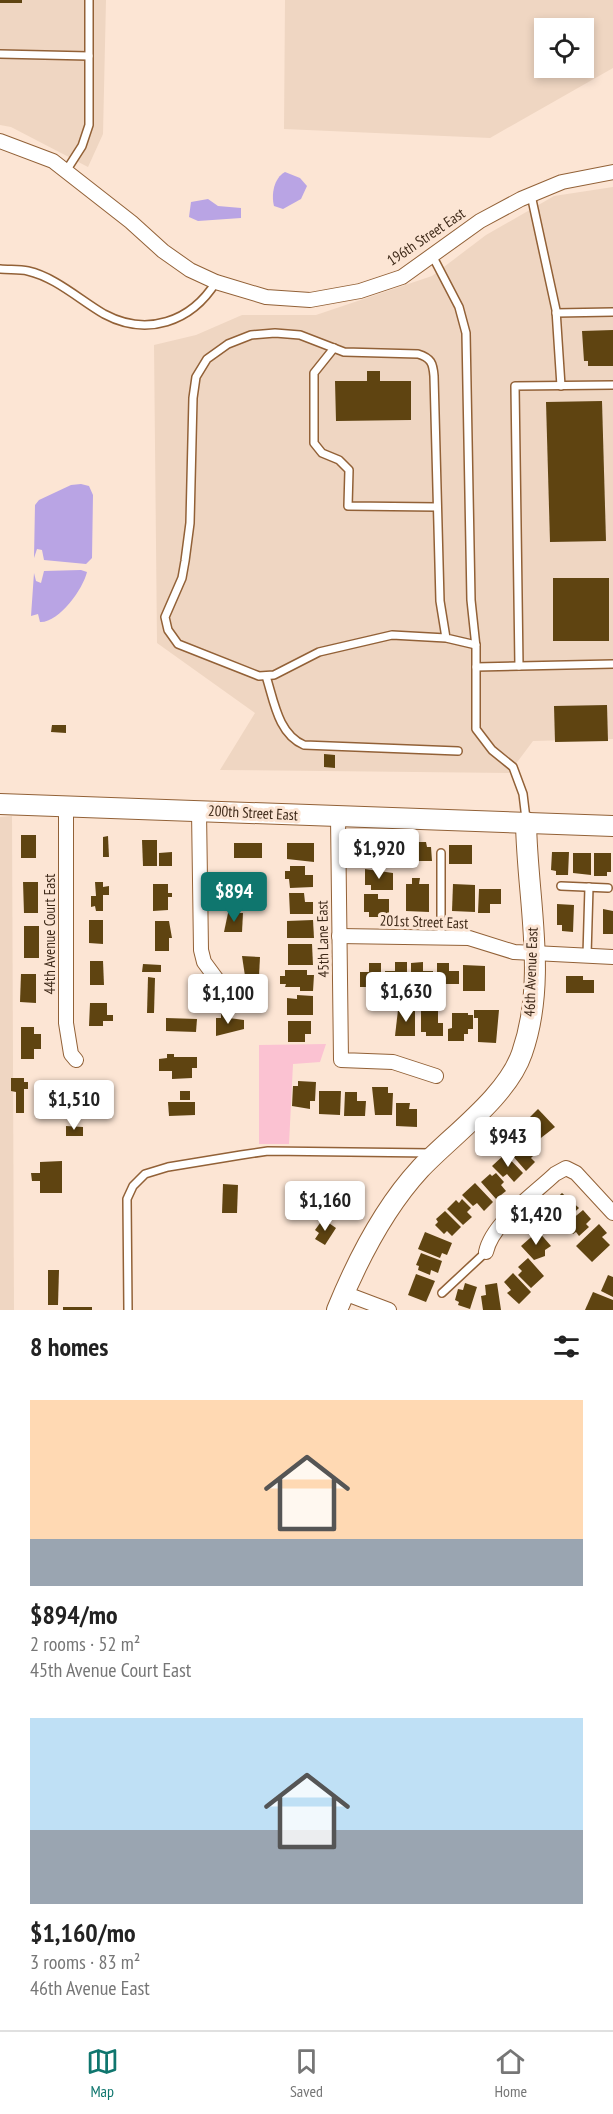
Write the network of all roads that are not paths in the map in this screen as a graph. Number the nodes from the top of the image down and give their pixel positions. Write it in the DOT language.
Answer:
graph roads {
  1 [pos="89,0"];
  2 [pos="0,54"];
  3 [pos="89,56"];
  4 [pos="0,141"];
  5 [pos="66,171"];
  6 [pos="613,172"];
  7 [pos="531,195"];
  8 [pos="433,257"];
  9 [pos="0,269"];
  10 [pos="216,282"];
  11 [pos="613,312"];
  12 [pos="556,313"];
  13 [pos="334,348"];
  14 [pos="561,386"];
  15 [pos="613,386"];
  16 [pos="437,507"];
  17 [pos="446,638"];
  18 [pos="476,645"];
  19 [pos="613,664"];
  20 [pos="519,666"];
  21 [pos="476,667"];
  22 [pos="266,676"];
  23 [pos="458,751"];
  24 [pos="0,804"];
  25 [pos="66,806"];
  26 [pos="199,811"];
  27 [pos="338,817"];
  28 [pos="526,822"];
  29 [pos="613,826"];
  30 [pos="441,853"];
  31 [pos="561,886"];
  32 [pos="588,887"];
  33 [pos="608,888"];
  34 [pos="339,936"];
  35 [pos="441,938"];
  36 [pos="534,953"];
  37 [pos="587,956"];
  38 [pos="613,957"];
  39 [pos="218,981"];
  40 [pos="76,1060"];
  41 [pos="435,1076"];
  42 [pos="436,1153"];
  43 [pos="613,1213"];
  44 [pos="486,1251"];
  45 [pos="442,1293"];
  46 [pos="340,1301"];
  47 [pos="128,1310"];
  48 [pos="389,1310"];
  1 -- 3 [label="lane"];
  2 -- 3 [label="lane"];
  3 -- 5 [label="lane"];
  4 -- 5 [label="street, 196th Street East"];
  5 -- 10 [label="street, 196th Street East"];
  6 -- 7 [label="street, 196th Street East"];
  7 -- 8 [label="street, 196th Street East"];
  7 -- 12 [label="lane"];
  8 -- 10 [label="street, 196th Street East"];
  8 -- 18 [label="lane"];
  9 -- 10 [label="lane"];
  11 -- 12 [label="lane"];
  12 -- 14 [label="lane"];
  13 -- 16 [label="lane"];
  13 -- 16 [label="lane"];
  13 -- 22 [label="lane"];
  14 -- 15 [label="lane"];
  14 -- 20 [label="lane"];
  16 -- 17 [label="lane"];
  17 -- 18 [label="lane"];
  17 -- 22 [label="lane"];
  18 -- 21 [label="lane"];
  19 -- 20 [label="lane"];
  20 -- 21 [label="lane"];
  21 -- 28 [label="lane"];
  22 -- 23 [label="lane"];
  24 -- 25 [label="street, 200th Street East"];
  25 -- 26 [label="street, 200th Street East"];
  25 -- 40 [label="street, 44th Avenue Court East"];
  26 -- 27 [label="street, 200th Street East"];
  26 -- 39 [label="street"];
  27 -- 28 [label="street, 200th Street East"];
  27 -- 34 [label="street, 45th Lane East"];
  28 -- 29 [label="street, 200th Street East"];
  28 -- 36 [label="street, 46th Avenue East"];
  30 -- 35 [label="lane"];
  31 -- 32 [label="lane"];
  32 -- 33 [label="lane"];
  32 -- 37 [label="lane"];
  34 -- 35 [label="street, 201st Street East"];
  34 -- 41 [label="street, 45th Lane East"];
  35 -- 36 [label="street, 201st Street East"];
  36 -- 37 [label="street, 201st Street East"];
  36 -- 42 [label="street, 46th Avenue East"];
  37 -- 38 [label="street, 201st Street East"];
  42 -- 46 [label="street, 46th Avenue East"];
  42 -- 47 [label="lane"];
  43 -- 44 [label="street"];
  44 -- 45 [label="lane"];
  46 -- 48 [label="street"];
}
